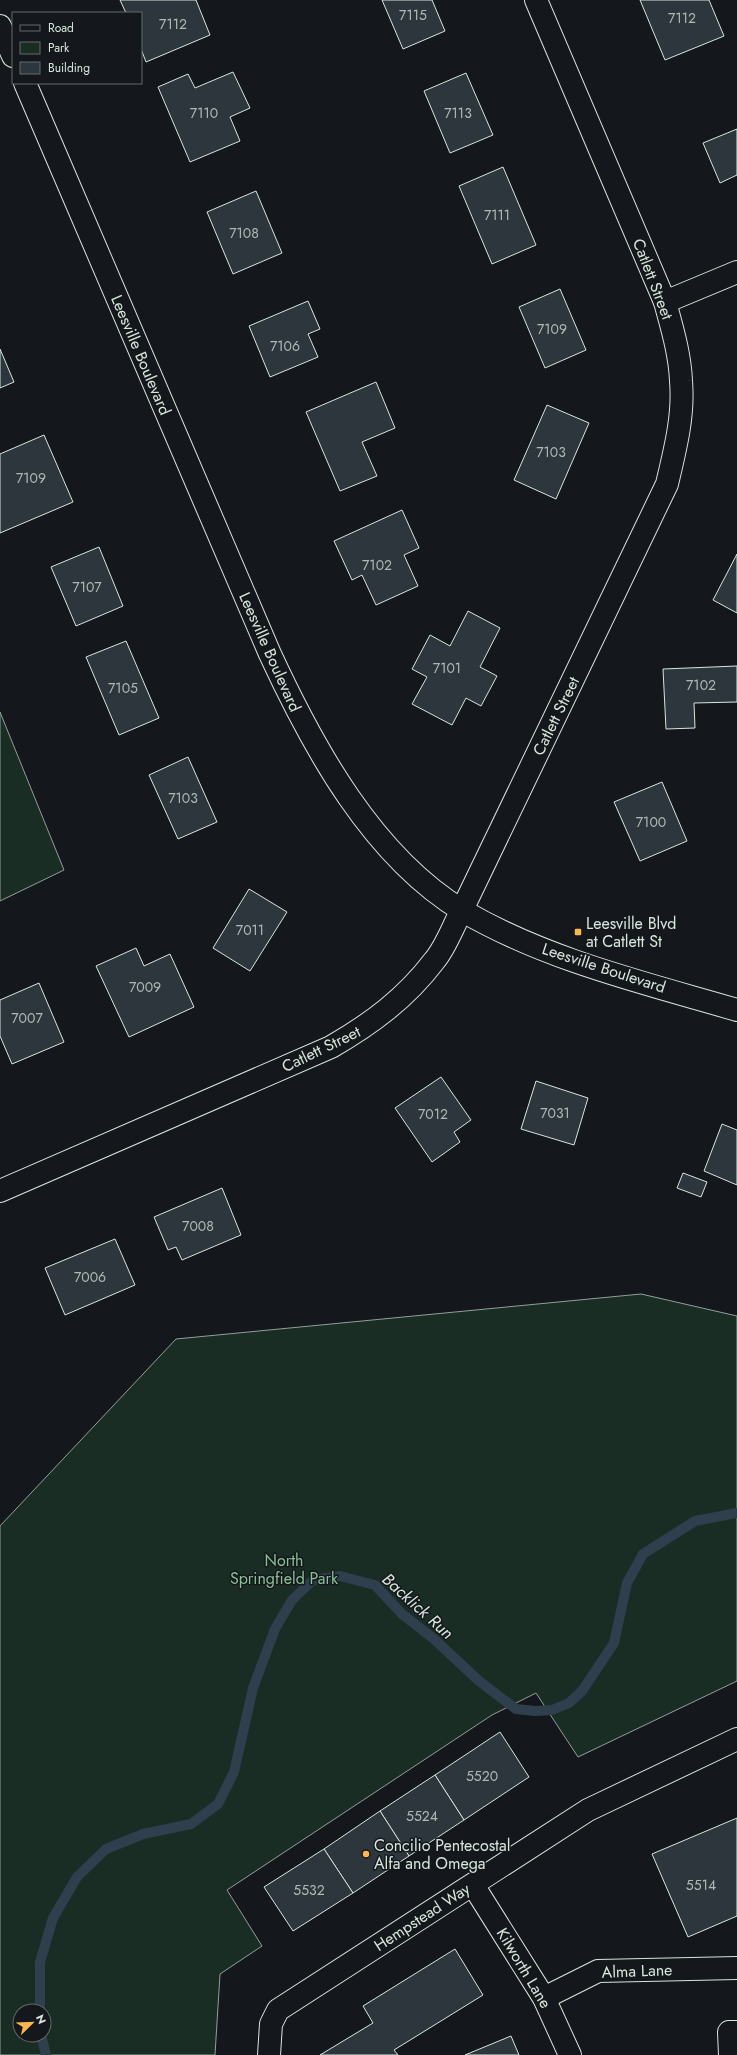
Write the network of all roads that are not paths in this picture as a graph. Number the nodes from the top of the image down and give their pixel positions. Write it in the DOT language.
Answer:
graph roads {
  1 [pos="536,0"];
  2 [pos="0,26"];
  3 [pos="12,54"];
  4 [pos="25,84"];
  5 [pos="737,272"];
  6 [pos="665,302"];
  7 [pos="462,910"];
  8 [pos="737,1010"];
  9 [pos="0,1191"];
  10 [pos="737,1739"];
  11 [pos="473,1884"];
  12 [pos="737,1968"];
  13 [pos="544,1998"];
  14 [pos="737,2032"];
  15 [pos="269,2055"];
  16 [pos="570,2055"];
  17 [pos="730,2055"];
  1 -- 6 [label="street, Catlett Street"];
  2 -- 3 [label="street"];
  4 -- 7 [label="street, Leesville Boulevard"];
  5 -- 6 [label="street"];
  6 -- 7 [label="street, Catlett Street"];
  7 -- 8 [label="street, Leesville Boulevard"];
  7 -- 9 [label="street, Catlett Street"];
  10 -- 11 [label="street, Hempstead Way"];
  11 -- 13 [label="street, Kilworth Lane"];
  11 -- 15 [label="street, Hempstead Way"];
  12 -- 13 [label="street, Alma Lane"];
  13 -- 16 [label="street, Kilworth Lane"];
  14 -- 17 [label="street"];
}
